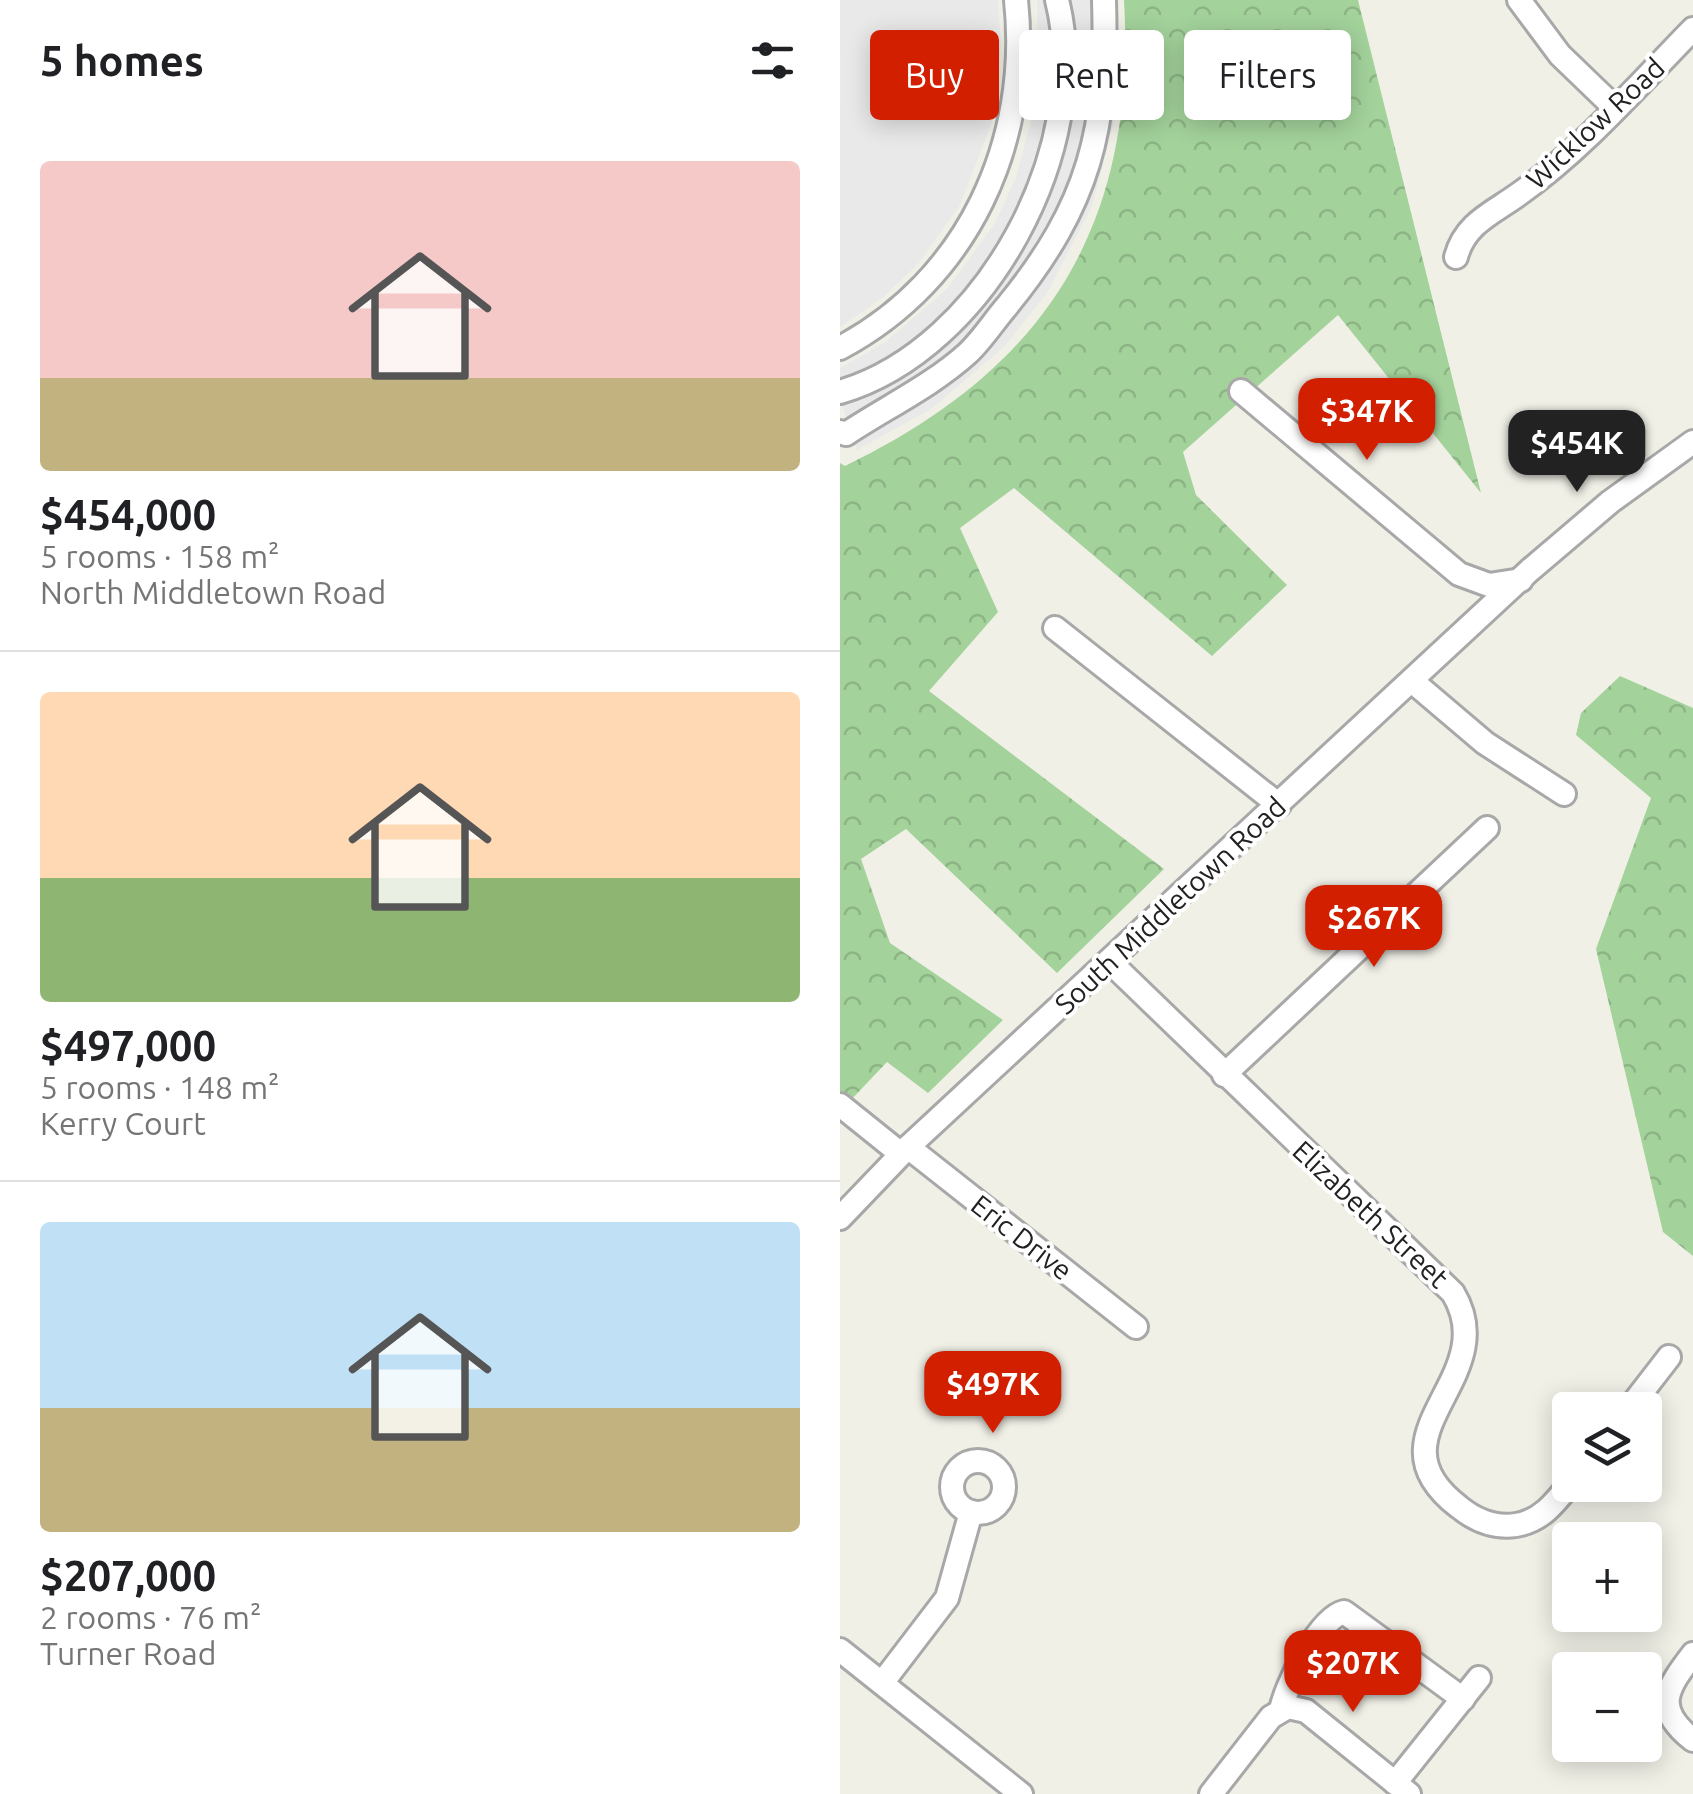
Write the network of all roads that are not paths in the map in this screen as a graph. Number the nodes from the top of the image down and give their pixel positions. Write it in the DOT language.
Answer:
graph roads {
  1 [pos="1016,0"];
  2 [pos="1057,0"];
  3 [pos="1104,0"];
  4 [pos="1519,0"];
  5 [pos="1693,29"];
  6 [pos="1616,108"];
  7 [pos="1456,257"];
  8 [pos="840,348"];
  9 [pos="1241,391"];
  10 [pos="840,392"];
  11 [pos="840,432"];
  12 [pos="1692,445"];
  13 [pos="1459,574"];
  14 [pos="1521,580"];
  15 [pos="1055,628"];
  16 [pos="1469,628"];
  17 [pos="1412,681"];
  18 [pos="1564,794"];
  19 [pos="1279,806"];
  20 [pos="1487,828"];
  21 [pos="1108,961"];
  22 [pos="1224,1075"];
  23 [pos="840,1105"];
  24 [pos="905,1151"];
  25 [pos="840,1218"];
  26 [pos="1136,1326"];
  27 [pos="1670,1357"];
  28 [pos="1642,1392"];
  29 [pos="1553,1502"];
  30 [pos="971,1512"];
  31 [pos="840,1650"];
  32 [pos="1693,1654"];
  33 [pos="1479,1678"];
  34 [pos="882,1683"];
  35 [pos="1463,1699"];
  36 [pos="1281,1710"];
  37 [pos="1693,1740"];
  38 [pos="1402,1788"];
  39 [pos="1015,1792"];
  40 [pos="1211,1794"];
  1 -- 8 [label="street"];
  2 -- 10 [label="street"];
  3 -- 11 [label="street"];
  4 -- 6 [label="street"];
  5 -- 6 [label="street, Wicklow Road"];
  6 -- 7 [label="street, Wicklow Road"];
  9 -- 13 [label="street"];
  12 -- 14 [label="street, South Middletown Road"];
  13 -- 14 [label="street"];
  13 -- 16 [label="street"];
  14 -- 16 [label="street, South Middletown Road"];
  15 -- 19 [label="street"];
  16 -- 17 [label="street, South Middletown Road"];
  17 -- 18 [label="street"];
  17 -- 19 [label="street, South Middletown Road"];
  19 -- 21 [label="street, South Middletown Road"];
  20 -- 22 [label="street"];
  21 -- 22 [label="street, Elizabeth Street"];
  21 -- 24 [label="street, South Middletown Road"];
  22 -- 29 [label="street, Elizabeth Street"];
  23 -- 24 [label="street, Eric Drive"];
  24 -- 25 [label="street, South Middletown Road"];
  24 -- 26 [label="street, Eric Drive"];
  27 -- 28 [label="street"];
  30 -- 34 [label="street"];
  31 -- 34 [label="street"];
  32 -- 37 [label="street"];
  33 -- 35 [label="street"];
  34 -- 39 [label="street"];
  35 -- 36 [label="street"];
  35 -- 38 [label="street"];
  36 -- 38 [label="street"];
  36 -- 40 [label="street"];
}
